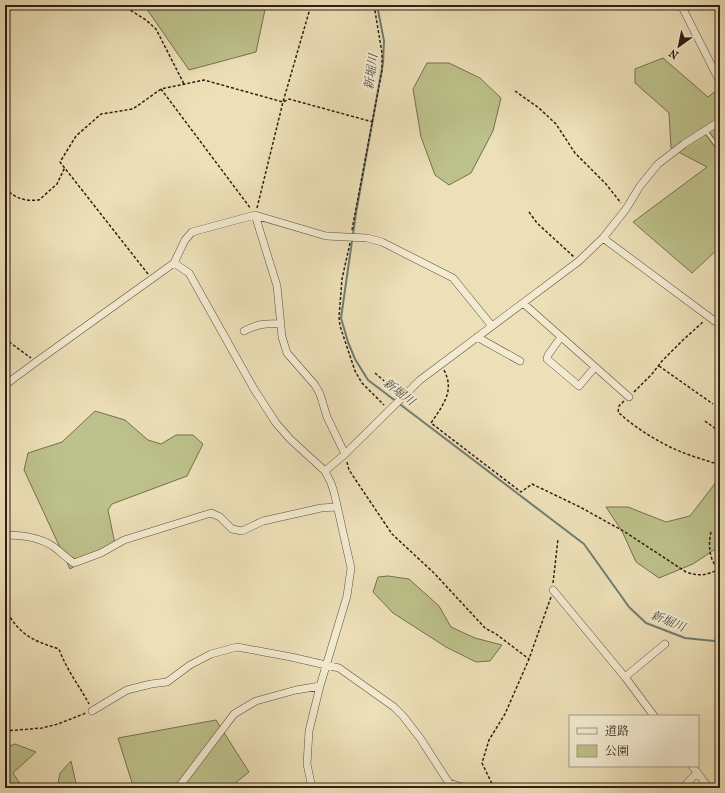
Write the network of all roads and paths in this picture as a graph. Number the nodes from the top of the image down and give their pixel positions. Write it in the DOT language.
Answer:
graph roads {
  1 [pos="122,5"];
  2 [pos="312,5"];
  3 [pos="374,5"];
  4 [pos="681,5"];
  5 [pos="720,82"];
  6 [pos="184,84"];
  7 [pos="160,90"];
  8 [pos="515,91"];
  9 [pos="283,102"];
  10 [pos="720,121"];
  11 [pos="373,122"];
  12 [pos="705,130"];
  13 [pos="720,150"];
  14 [pos="64,167"];
  15 [pos="5,189"];
  16 [pos="626,210"];
  17 [pos="529,212"];
  18 [pos="255,216"];
  19 [pos="350,238"];
  20 [pos="603,238"];
  21 [pos="579,261"];
  22 [pos="174,263"];
  23 [pos="151,279"];
  24 [pos="523,303"];
  25 [pos="709,317"];
  26 [pos="281,324"];
  27 [pos="720,325"];
  28 [pos="492,326"];
  29 [pos="244,331"];
  30 [pos="477,337"];
  31 [pos="561,337"];
  32 [pos="5,339"];
  33 [pos="520,361"];
  34 [pos="36,362"];
  35 [pos="440,365"];
  36 [pos="659,366"];
  37 [pos="595,367"];
  38 [pos="375,373"];
  39 [pos="5,385"];
  40 [pos="404,397"];
  41 [pos="629,397"];
  42 [pos="713,404"];
  43 [pos="390,411"];
  44 [pos="704,421"];
  45 [pos="720,432"];
  46 [pos="345,454"];
  47 [pos="720,464"];
  48 [pos="325,471"];
  49 [pos="336,507"];
  50 [pos="711,532"];
  51 [pos="5,535"];
  52 [pos="558,539"];
  53 [pos="720,570"];
  54 [pos="553,590"];
  55 [pos="5,609"];
  56 [pos="665,644"];
  57 [pos="529,659"];
  58 [pos="327,665"];
  59 [pos="625,677"];
  60 [pos="320,686"];
  61 [pos="92,711"];
  62 [pos="653,715"];
  63 [pos="5,731"];
  64 [pos="693,767"];
  65 [pos="696,773"];
  66 [pos="178,788"];
  67 [pos="312,788"];
  68 [pos="466,788"];
  69 [pos="494,788"];
  70 [pos="682,788"];
  71 [pos="709,788"];
  1 -- 6 [label="path"];
  2 -- 9 [label="path"];
  3 -- 11 [label="path"];
  4 -- 5 [label="street"];
  6 -- 7 [label="path"];
  6 -- 9 [label="path"];
  7 -- 14 [label="path"];
  7 -- 18 [label="path"];
  8 -- 16 [label="path"];
  9 -- 11 [label="path"];
  9 -- 18 [label="path"];
  10 -- 12 [label="street"];
  11 -- 19 [label="path"];
  12 -- 13 [label="lane"];
  12 -- 16 [label="street"];
  14 -- 15 [label="path"];
  14 -- 23 [label="path"];
  16 -- 20 [label="street"];
  17 -- 21 [label="path"];
  18 -- 19 [label="street"];
  18 -- 22 [label="street"];
  18 -- 26 [label="street"];
  19 -- 28 [label="street"];
  19 -- 43 [label="path"];
  20 -- 21 [label="street"];
  20 -- 25 [label="street"];
  21 -- 24 [label="street"];
  22 -- 23 [label="street"];
  22 -- 48 [label="street"];
  23 -- 34 [label="street"];
  24 -- 28 [label="street"];
  24 -- 31 [label="street"];
  25 -- 27 [label="street"];
  25 -- 36 [label="path"];
  26 -- 29 [label="street"];
  26 -- 46 [label="street"];
  28 -- 30 [label="street"];
  30 -- 33 [label="street"];
  30 -- 35 [label="street"];
  31 -- 37 [label="street"];
  31 -- 37 [label="street"];
  32 -- 34 [label="path"];
  34 -- 39 [label="street"];
  35 -- 40 [label="street"];
  35 -- 53 [label="path"];
  36 -- 41 [label="path"];
  36 -- 42 [label="path"];
  37 -- 41 [label="street"];
  38 -- 40 [label="path"];
  40 -- 43 [label="street"];
  41 -- 47 [label="path"];
  43 -- 46 [label="street"];
  44 -- 45 [label="path"];
  46 -- 48 [label="street"];
  46 -- 57 [label="path"];
  48 -- 49 [label="street"];
  49 -- 51 [label="street"];
  49 -- 58 [label="street"];
  50 -- 53 [label="path"];
  52 -- 54 [label="path"];
  54 -- 57 [label="path"];
  54 -- 59 [label="street"];
  55 -- 61 [label="path"];
  56 -- 59 [label="street"];
  57 -- 69 [label="path"];
  58 -- 60 [label="street"];
  58 -- 61 [label="street"];
  58 -- 68 [label="street"];
  59 -- 62 [label="street"];
  60 -- 66 [label="street"];
  60 -- 67 [label="street"];
  61 -- 63 [label="path"];
  64 -- 65 [label="street"];
  65 -- 70 [label="street"];
  65 -- 71 [label="street"];
}
